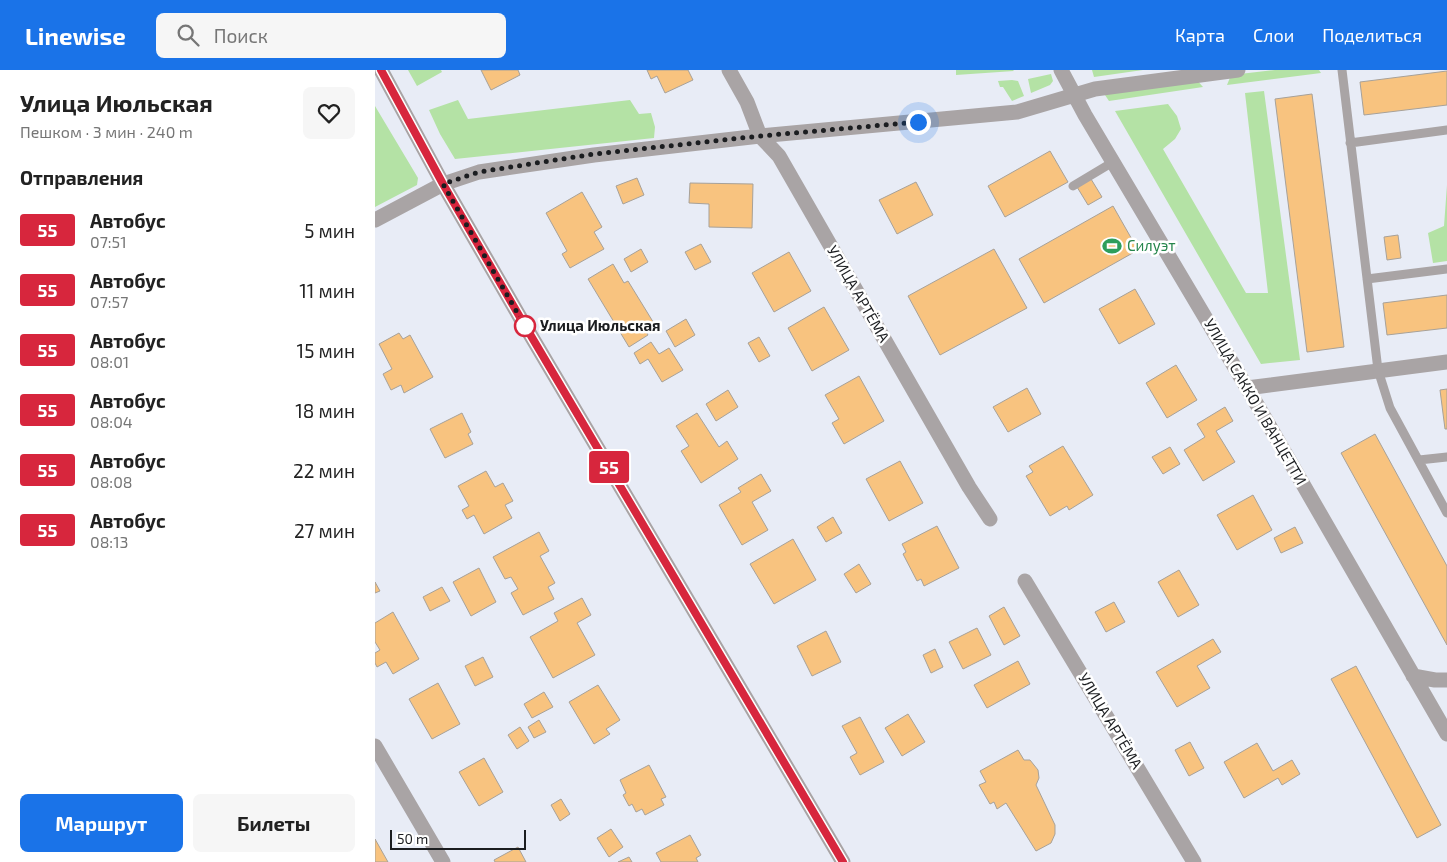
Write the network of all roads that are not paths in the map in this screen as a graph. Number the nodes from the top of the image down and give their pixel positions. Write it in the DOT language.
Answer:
graph roads {
  1 [pos="381,70"];
  2 [pos="729,70"];
  3 [pos="1061,70"];
  4 [pos="1238,70"];
  5 [pos="1342,70"];
  6 [pos="1075,96"];
  7 [pos="1447,130"];
  8 [pos="760,136"];
  9 [pos="1350,143"];
  10 [pos="1113,162"];
  11 [pos="443,184"];
  12 [pos="1073,186"];
  13 [pos="375,220"];
  14 [pos="1447,268"];
  15 [pos="1367,279"];
  16 [pos="1447,362"];
  17 [pos="1378,370"];
  18 [pos="1247,388"];
  19 [pos="1447,457"];
  20 [pos="1419,460"];
  21 [pos="1447,513"];
  22 [pos="990,519"];
  23 [pos="1025,580"];
  24 [pos="1413,676"];
  25 [pos="1447,680"];
  26 [pos="1447,734"];
  27 [pos="375,746"];
  28 [pos="443,862"];
  29 [pos="843,862"];
  30 [pos="1194,862"];
  1 -- 11 [label="street"];
  2 -- 8 [label="street, УЛИЦА АРТЁМА"];
  3 -- 6 [label="street, УЛИЦА САККО И ВАНЦЕТТИ"];
  4 -- 6 [label="street"];
  5 -- 9 [label="lane"];
  6 -- 8 [label="street"];
  6 -- 10 [label="street, УЛИЦА САККО И ВАНЦЕТТИ"];
  7 -- 9 [label="lane"];
  8 -- 11 [label="street"];
  8 -- 22 [label="street, УЛИЦА АРТЁМА"];
  9 -- 15 [label="lane"];
  10 -- 12 [label="lane"];
  10 -- 18 [label="street, УЛИЦА САККО И ВАНЦЕТТИ"];
  11 -- 13 [label="street"];
  11 -- 29 [label="street"];
  14 -- 15 [label="lane"];
  15 -- 17 [label="lane"];
  16 -- 17 [label="street"];
  17 -- 18 [label="street"];
  17 -- 20 [label="lane"];
  18 -- 24 [label="street, УЛИЦА САККО И ВАНЦЕТТИ"];
  19 -- 20 [label="lane"];
  20 -- 21 [label="lane"];
  23 -- 30 [label="street, УЛИЦА АРТЁМА"];
  24 -- 25 [label="street"];
  24 -- 26 [label="street, УЛИЦА САККО И ВАНЦЕТТИ"];
  27 -- 28 [label="street"];
}
